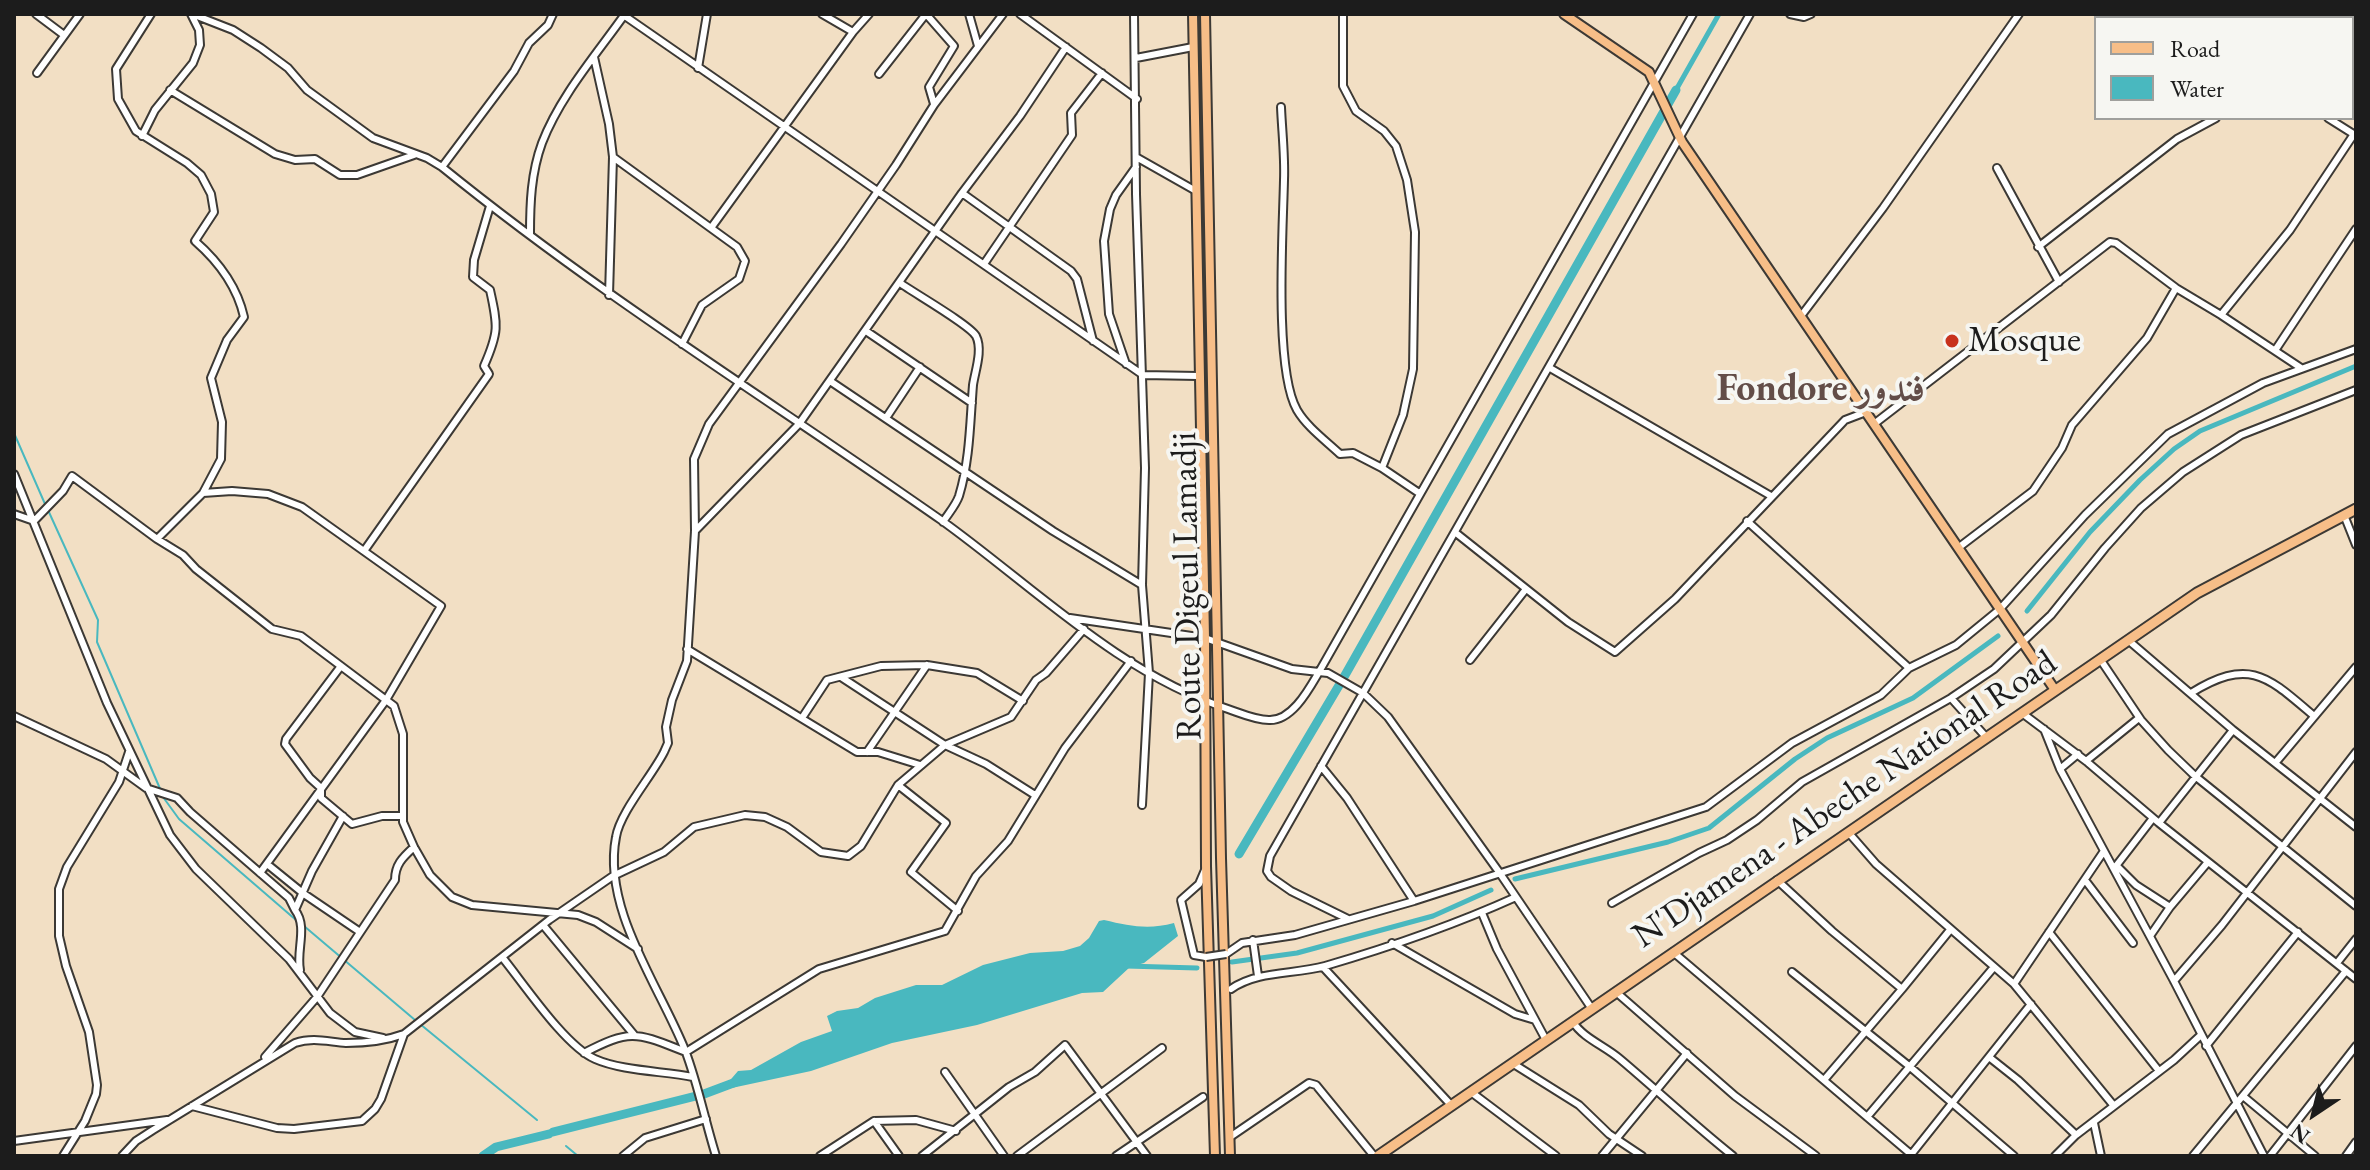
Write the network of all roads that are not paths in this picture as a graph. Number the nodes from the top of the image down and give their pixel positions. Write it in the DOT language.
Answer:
graph roads {
  1 [pos="36,14"];
  2 [pos="80,14"];
  3 [pos="150,14"];
  4 [pos="192,14"];
  5 [pos="553,14"];
  6 [pos="624,14"];
  7 [pos="707,14"];
  8 [pos="822,14"];
  9 [pos="869,14"];
  10 [pos="926,14"];
  11 [pos="969,14"];
  12 [pos="1003,14"];
  13 [pos="1020,14"];
  14 [pos="1134,14"];
  15 [pos="1193,14"];
  16 [pos="1205,14"];
  17 [pos="1343,14"];
  18 [pos="1564,14"];
  19 [pos="1693,14"];
  20 [pos="1750,14"];
  21 [pos="1790,14"];
  22 [pos="1811,14"];
  23 [pos="2019,14"];
  24 [pos="853,32"];
  25 [pos="64,35"];
  26 [pos="978,46"];
  27 [pos="1066,47"];
  28 [pos="1193,47"];
  29 [pos="594,57"];
  30 [pos="1136,58"];
  31 [pos="698,68"];
  32 [pos="37,73"];
  33 [pos="1102,73"];
  34 [pos="879,74"];
  35 [pos="1655,85"];
  36 [pos="170,90"];
  37 [pos="1137,99"];
  38 [pos="934,105"];
  39 [pos="1281,107"];
  40 [pos="2207,120"];
  41 [pos="2331,120"];
  42 [pos="784,127"];
  43 [pos="1678,133"];
  44 [pos="2355,135"];
  45 [pos="142,136"];
  46 [pos="417,154"];
  47 [pos="613,157"];
  48 [pos="1136,157"];
  49 [pos="1136,166"];
  50 [pos="442,167"];
  51 [pos="1997,168"];
  52 [pos="878,191"];
  53 [pos="1196,191"];
  54 [pos="962,193"];
  55 [pos="490,206"];
  56 [pos="1009,226"];
  57 [pos="711,228"];
  58 [pos="2356,229"];
  59 [pos="937,230"];
  60 [pos="530,234"];
  61 [pos="2038,247"];
  62 [pos="984,264"];
  63 [pos="2059,282"];
  64 [pos="900,283"];
  65 [pos="2176,288"];
  66 [pos="609,295"];
  67 [pos="2221,315"];
  68 [pos="1801,316"];
  69 [pos="866,331"];
  70 [pos="1093,342"];
  71 [pos="682,344"];
  72 [pos="2276,349"];
  73 [pos="2356,349"];
  74 [pos="1126,364"];
  75 [pos="920,367"];
  76 [pos="1550,368"];
  77 [pos="2301,368"];
  78 [pos="1143,375"];
  79 [pos="1198,376"];
  80 [pos="830,381"];
  81 [pos="739,383"];
  82 [pos="2356,390"];
  83 [pos="972,403"];
  84 [pos="1866,412"];
  85 [pos="886,418"];
  86 [pos="799,424"];
  87 [pos="1874,424"];
  88 [pos="1382,468"];
  89 [pos="964,470"];
  90 [pos="14,474"];
  91 [pos="203,493"];
  92 [pos="1419,493"];
  93 [pos="1771,496"];
  94 [pos="2356,509"];
  95 [pos="14,514"];
  96 [pos="2344,515"];
  97 [pos="34,521"];
  98 [pos="1747,521"];
  99 [pos="943,522"];
  100 [pos="695,531"];
  101 [pos="1456,533"];
  102 [pos="157,539"];
  103 [pos="2356,545"];
  104 [pos="1958,548"];
  105 [pos="364,551"];
  106 [pos="1142,585"];
  107 [pos="1526,589"];
  108 [pos="2000,609"];
  109 [pos="1069,618"];
  110 [pos="1144,628"];
  111 [pos="1084,629"];
  112 [pos="1205,638"];
  113 [pos="2128,640"];
  114 [pos="1217,642"];
  115 [pos="2023,644"];
  116 [pos="687,649"];
  117 [pos="2100,659"];
  118 [pos="1470,660"];
  119 [pos="1131,661"];
  120 [pos="927,665"];
  121 [pos="341,666"];
  122 [pos="2356,667"];
  123 [pos="1909,668"];
  124 [pos="1319,672"];
  125 [pos="1149,673"];
  126 [pos="841,677"];
  127 [pos="2055,690"];
  128 [pos="1363,693"];
  129 [pos="2191,693"];
  130 [pos="1951,698"];
  131 [pos="386,700"];
  132 [pos="1023,701"];
  133 [pos="1205,702"];
  134 [pos="1218,706"];
  135 [pos="894,711"];
  136 [pos="2022,713"];
  137 [pos="14,716"];
  138 [pos="2314,716"];
  139 [pos="802,718"];
  140 [pos="2139,718"];
  141 [pos="2044,729"];
  142 [pos="2233,730"];
  143 [pos="1986,737"];
  144 [pos="945,745"];
  145 [pos="129,751"];
  146 [pos="867,752"];
  147 [pos="2356,752"];
  148 [pos="2078,754"];
  149 [pos="2086,761"];
  150 [pos="2276,762"];
  151 [pos="920,765"];
  152 [pos="1321,766"];
  153 [pos="2060,769"];
  154 [pos="124,770"];
  155 [pos="2195,776"];
  156 [pos="898,785"];
  157 [pos="146,788"];
  158 [pos="321,788"];
  159 [pos="1035,795"];
  160 [pos="2320,798"];
  161 [pos="1142,805"];
  162 [pos="343,816"];
  163 [pos="401,816"];
  164 [pos="2156,821"];
  165 [pos="2356,827"];
  166 [pos="1848,832"];
  167 [pos="2283,845"];
  168 [pos="414,847"];
  169 [pos="2104,851"];
  170 [pos="2208,862"];
  171 [pos="267,864"];
  172 [pos="1206,866"];
  173 [pos="2116,868"];
  174 [pos="1499,872"];
  175 [pos="260,873"];
  176 [pos="613,876"];
  177 [pos="1777,880"];
  178 [pos="2085,880"];
  179 [pos="2247,893"];
  180 [pos="304,894"];
  181 [pos="1516,897"];
  182 [pos="1414,901"];
  183 [pos="1612,903"];
  184 [pos="2356,906"];
  185 [pos="2170,907"];
  186 [pos="295,910"];
  187 [pos="958,911"];
  188 [pos="1482,913"];
  189 [pos="558,914"];
  190 [pos="1348,919"];
  191 [pos="543,925"];
  192 [pos="1950,930"];
  193 [pos="360,932"];
  194 [pos="2049,932"];
  195 [pos="2298,932"];
  196 [pos="2150,936"];
  197 [pos="2356,939"];
  198 [pos="1253,940"];
  199 [pos="1392,943"];
  200 [pos="2133,943"];
  201 [pos="638,949"];
  202 [pos="1673,952"];
  203 [pos="502,957"];
  204 [pos="2337,963"];
  205 [pos="1323,967"];
  206 [pos="1994,967"];
  207 [pos="2346,971"];
  208 [pos="1792,972"];
  209 [pos="1258,976"];
  210 [pos="302,977"];
  211 [pos="2356,979"];
  212 [pos="2174,981"];
  213 [pos="2014,984"];
  214 [pos="1231,989"];
  215 [pos="1902,989"];
  216 [pos="1616,992"];
  217 [pos="317,997"];
  218 [pos="2031,1004"];
  219 [pos="1592,1009"];
  220 [pos="1535,1020"];
  221 [pos="1573,1022"];
  222 [pos="1866,1032"];
  223 [pos="404,1034"];
  224 [pos="2201,1035"];
  225 [pos="635,1036"];
  226 [pos="390,1039"];
  227 [pos="1546,1040"];
  228 [pos="2206,1046"];
  229 [pos="2356,1046"];
  230 [pos="1162,1048"];
  231 [pos="686,1052"];
  232 [pos="584,1053"];
  233 [pos="1687,1053"];
  234 [pos="1989,1057"];
  235 [pos="260,1063"];
  236 [pos="1512,1063"];
  237 [pos="1909,1066"];
  238 [pos="2159,1071"];
  239 [pos="945,1072"];
  240 [pos="693,1077"];
  241 [pos="1824,1080"];
  242 [pos="1656,1091"];
  243 [pos="1102,1092"];
  244 [pos="1471,1092"];
  245 [pos="2243,1096"];
  246 [pos="1203,1097"];
  247 [pos="2237,1102"];
  248 [pos="1951,1104"];
  249 [pos="1451,1105"];
  250 [pos="192,1106"];
  251 [pos="2114,1106"];
  252 [pos="975,1115"];
  253 [pos="1867,1117"];
  254 [pos="706,1119"];
  255 [pos="170,1120"];
  256 [pos="874,1121"];
  257 [pos="2094,1123"];
  258 [pos="956,1131"];
  259 [pos="79,1133"];
  260 [pos="2287,1133"];
  261 [pos="2076,1135"];
  262 [pos="1230,1137"];
  263 [pos="1617,1138"];
  264 [pos="14,1141"];
  265 [pos="1136,1141"];
  266 [pos="2356,1142"];
  267 [pos="63,1156"];
  268 [pos="122,1156"];
  269 [pos="623,1156"];
  270 [pos="716,1156"];
  271 [pos="820,1156"];
  272 [pos="899,1156"];
  273 [pos="922,1156"];
  274 [pos="1004,1156"];
  275 [pos="1017,1156"];
  276 [pos="1116,1156"];
  277 [pos="1147,1156"];
  278 [pos="1215,1156"];
  279 [pos="1230,1156"];
  280 [pos="1376,1156"];
  281 [pos="1556,1156"];
  282 [pos="1602,1156"];
  283 [pos="1642,1156"];
  284 [pos="1733,1156"];
  285 [pos="1816,1156"];
  286 [pos="1912,1156"];
  287 [pos="2014,1156"];
  288 [pos="2055,1156"];
  289 [pos="2101,1156"];
  290 [pos="2193,1156"];
  291 [pos="2267,1156"];
  292 [pos="2315,1156"];
  293 [pos="2346,1156"];
  1 -- 25 [label="street"];
  2 -- 25 [label="street"];
  3 -- 45 [label="street"];
  4 -- 36 [label="street"];
  4 -- 46 [label="street"];
  5 -- 50 [label="street"];
  6 -- 29 [label="street"];
  6 -- 31 [label="street"];
  7 -- 31 [label="street"];
  8 -- 24 [label="street"];
  9 -- 24 [label="street"];
  10 -- 34 [label="street"];
  10 -- 38 [label="street"];
  11 -- 26 [label="street"];
  12 -- 26 [label="street"];
  13 -- 27 [label="street"];
  14 -- 30 [label="street"];
  15 -- 28 [label="main road, Route Digeul Lamadji"];
  16 -- 114 [label="main road, Route Digeul Lamadji"];
  17 -- 88 [label="street"];
  18 -- 35 [label="main road"];
  19 -- 35 [label="street"];
  20 -- 43 [label="street"];
  21 -- 22 [label="street"];
  23 -- 68 [label="street"];
  24 -- 42 [label="street"];
  25 -- 32 [label="street"];
  26 -- 38 [label="street"];
  27 -- 33 [label="street"];
  27 -- 54 [label="street"];
  28 -- 30 [label="street"];
  28 -- 53 [label="main road, Route Digeul Lamadji"];
  29 -- 47 [label="street"];
  29 -- 60 [label="street"];
  30 -- 37 [label="street"];
  31 -- 42 [label="street"];
  33 -- 37 [label="street"];
  33 -- 56 [label="street"];
  35 -- 43 [label="main road"];
  35 -- 92 [label="street"];
  36 -- 45 [label="street"];
  36 -- 46 [label="street"];
  37 -- 48 [label="street"];
  38 -- 52 [label="street"];
  39 -- 88 [label="street"];
  40 -- 61 [label="street"];
  41 -- 44 [label="street"];
  42 -- 52 [label="street"];
  42 -- 57 [label="street"];
  43 -- 68 [label="main road"];
  43 -- 76 [label="street"];
  44 -- 67 [label="street"];
  45 -- 91 [label="street"];
  46 -- 50 [label="street"];
  47 -- 57 [label="street"];
  47 -- 66 [label="street"];
  48 -- 49 [label="street"];
  48 -- 53 [label="street"];
  49 -- 74 [label="street"];
  49 -- 78 [label="street"];
  50 -- 55 [label="street"];
  51 -- 61 [label="street"];
  52 -- 59 [label="street"];
  52 -- 81 [label="street"];
  53 -- 79 [label="main road, Route Digeul Lamadji"];
  54 -- 56 [label="street"];
  54 -- 59 [label="street"];
  55 -- 60 [label="street"];
  55 -- 105 [label="street"];
  56 -- 62 [label="street"];
  56 -- 70 [label="street"];
  57 -- 71 [label="street"];
  58 -- 72 [label="street"];
  59 -- 62 [label="street"];
  59 -- 64 [label="street"];
  60 -- 66 [label="street"];
  61 -- 63 [label="street"];
  62 -- 70 [label="street"];
  63 -- 65 [label="street"];
  63 -- 87 [label="street"];
  64 -- 69 [label="street"];
  64 -- 83 [label="street"];
  65 -- 67 [label="street"];
  65 -- 104 [label="street"];
  66 -- 71 [label="street"];
  67 -- 72 [label="street"];
  68 -- 84 [label="main road"];
  69 -- 75 [label="street"];
  69 -- 80 [label="street"];
  70 -- 74 [label="street"];
  71 -- 81 [label="street"];
  72 -- 77 [label="street"];
  73 -- 77 [label="street"];
  74 -- 78 [label="street"];
  75 -- 83 [label="street"];
  75 -- 85 [label="street"];
  76 -- 93 [label="street"];
  76 -- 101 [label="street"];
  77 -- 108 [label="street"];
  78 -- 79 [label="street"];
  78 -- 106 [label="street"];
  79 -- 112 [label="main road, Route Digeul Lamadji"];
  80 -- 85 [label="street"];
  80 -- 86 [label="street"];
  81 -- 86 [label="street"];
  81 -- 100 [label="street"];
  82 -- 115 [label="street"];
  83 -- 89 [label="street"];
  84 -- 87 [label="main road"];
  84 -- 93 [label="street"];
  85 -- 89 [label="street"];
  86 -- 99 [label="street"];
  86 -- 100 [label="street"];
  87 -- 104 [label="main road"];
  88 -- 92 [label="street"];
  89 -- 99 [label="street"];
  89 -- 106 [label="street"];
  90 -- 97 [label="street"];
  91 -- 102 [label="street"];
  91 -- 105 [label="street"];
  92 -- 124 [label="street"];
  93 -- 98 [label="street"];
  94 -- 96 [label="highway, N'Djamena - Abeche National Road"];
  95 -- 97 [label="street"];
  96 -- 103 [label="street"];
  96 -- 113 [label="highway, N'Djamena - Abeche National Road"];
  97 -- 102 [label="street"];
  97 -- 145 [label="street"];
  98 -- 107 [label="street"];
  98 -- 123 [label="street"];
  99 -- 109 [label="street"];
  100 -- 116 [label="street"];
  101 -- 107 [label="street"];
  101 -- 128 [label="street"];
  102 -- 121 [label="street"];
  104 -- 108 [label="main road"];
  105 -- 131 [label="street"];
  106 -- 110 [label="street"];
  107 -- 118 [label="street"];
  108 -- 115 [label="main road"];
  108 -- 123 [label="street"];
  109 -- 110 [label="street"];
  109 -- 111 [label="street"];
  110 -- 112 [label="street"];
  110 -- 125 [label="street"];
  111 -- 119 [label="street"];
  111 -- 132 [label="street"];
  112 -- 114 [label="street"];
  112 -- 133 [label="main road, Route Digeul Lamadji"];
  113 -- 117 [label="highway, N'Djamena - Abeche National Road"];
  113 -- 129 [label="street"];
  114 -- 124 [label="street"];
  114 -- 134 [label="main road, Route Digeul Lamadji"];
  115 -- 127 [label="main road"];
  115 -- 130 [label="street"];
  116 -- 139 [label="street"];
  116 -- 176 [label="street"];
  117 -- 127 [label="highway, N'Djamena - Abeche National Road"];
  117 -- 140 [label="street"];
  119 -- 125 [label="street"];
  119 -- 159 [label="street"];
  120 -- 126 [label="street"];
  120 -- 132 [label="street"];
  120 -- 135 [label="street"];
  121 -- 131 [label="street"];
  121 -- 158 [label="street"];
  122 -- 138 [label="street"];
  123 -- 174 [label="street"];
  124 -- 128 [label="street"];
  124 -- 134 [label="street"];
  125 -- 133 [label="street"];
  125 -- 161 [label="street"];
  126 -- 135 [label="street"];
  126 -- 139 [label="street"];
  127 -- 136 [label="highway, N'Djamena - Abeche National Road"];
  128 -- 152 [label="street"];
  128 -- 174 [label="street"];
  129 -- 138 [label="street"];
  129 -- 142 [label="street"];
  130 -- 143 [label="street"];
  130 -- 183 [label="street"];
  131 -- 158 [label="street"];
  131 -- 163 [label="street"];
  132 -- 144 [label="street"];
  133 -- 134 [label="street"];
  133 -- 172 [label="main road, Route Digeul Lamadji"];
  134 -- 262 [label="main road, Route Digeul Lamadji"];
  135 -- 144 [label="street"];
  135 -- 146 [label="street"];
  136 -- 141 [label="street"];
  136 -- 143 [label="highway, N'Djamena - Abeche National Road"];
  137 -- 154 [label="street"];
  138 -- 150 [label="street"];
  139 -- 146 [label="street"];
  140 -- 149 [label="street"];
  140 -- 155 [label="street"];
  141 -- 148 [label="street"];
  141 -- 153 [label="street"];
  142 -- 150 [label="street"];
  142 -- 155 [label="street"];
  143 -- 166 [label="highway, N'Djamena - Abeche National Road"];
  144 -- 151 [label="street"];
  144 -- 159 [label="street"];
  145 -- 154 [label="street"];
  145 -- 157 [label="street"];
  146 -- 151 [label="street"];
  147 -- 160 [label="street"];
  148 -- 149 [label="street"];
  148 -- 153 [label="street"];
  149 -- 164 [label="street"];
  150 -- 160 [label="street"];
  151 -- 156 [label="street"];
  152 -- 182 [label="street"];
  152 -- 190 [label="street"];
  153 -- 169 [label="street"];
  154 -- 157 [label="street"];
  154 -- 259 [label="street"];
  155 -- 164 [label="street"];
  155 -- 167 [label="street"];
  156 -- 176 [label="street"];
  156 -- 187 [label="street"];
  157 -- 175 [label="street"];
  157 -- 210 [label="street"];
  158 -- 162 [label="street"];
  158 -- 171 [label="street"];
  159 -- 187 [label="street"];
  160 -- 165 [label="street"];
  160 -- 167 [label="street"];
  162 -- 163 [label="street"];
  162 -- 180 [label="street"];
  163 -- 168 [label="street"];
  164 -- 170 [label="street"];
  164 -- 173 [label="street"];
  166 -- 177 [label="highway, N'Djamena - Abeche National Road"];
  166 -- 192 [label="street"];
  167 -- 179 [label="street"];
  167 -- 184 [label="street"];
  168 -- 189 [label="street"];
  168 -- 193 [label="street"];
  169 -- 173 [label="street"];
  169 -- 178 [label="street"];
  170 -- 179 [label="street"];
  170 -- 185 [label="street"];
  171 -- 175 [label="street"];
  171 -- 180 [label="street"];
  172 -- 198 [label="street, bridge"];
  172 -- 278 [label="main road, Route Digeul Lamadji"];
  173 -- 185 [label="street"];
  173 -- 196 [label="street"];
  174 -- 181 [label="street"];
  174 -- 182 [label="street"];
  175 -- 186 [label="street"];
  176 -- 189 [label="street"];
  176 -- 201 [label="street"];
  177 -- 202 [label="highway, N'Djamena - Abeche National Road"];
  177 -- 215 [label="street"];
  178 -- 194 [label="street"];
  178 -- 200 [label="street"];
  179 -- 195 [label="street"];
  179 -- 212 [label="street"];
  180 -- 186 [label="street"];
  180 -- 193 [label="street"];
  181 -- 188 [label="street"];
  181 -- 219 [label="street"];
  182 -- 190 [label="street"];
  185 -- 196 [label="street"];
  186 -- 210 [label="street"];
  187 -- 231 [label="street"];
  188 -- 199 [label="street"];
  188 -- 220 [label="street"];
  189 -- 191 [label="street"];
  189 -- 201 [label="street"];
  190 -- 198 [label="street"];
  191 -- 203 [label="street"];
  191 -- 225 [label="street"];
  192 -- 206 [label="street"];
  192 -- 215 [label="street"];
  193 -- 217 [label="street"];
  194 -- 213 [label="street"];
  194 -- 238 [label="street"];
  195 -- 204 [label="street"];
  195 -- 228 [label="street"];
  196 -- 212 [label="street"];
  197 -- 204 [label="street"];
  198 -- 209 [label="street"];
  199 -- 205 [label="street"];
  199 -- 220 [label="street"];
  201 -- 231 [label="street"];
  202 -- 216 [label="highway, N'Djamena - Abeche National Road"];
  202 -- 241 [label="street"];
  203 -- 223 [label="street"];
  203 -- 232 [label="street"];
  204 -- 207 [label="street"];
  205 -- 209 [label="street"];
  205 -- 249 [label="street"];
  206 -- 213 [label="street"];
  206 -- 237 [label="street"];
  207 -- 211 [label="street"];
  207 -- 245 [label="street"];
  208 -- 222 [label="street"];
  209 -- 214 [label="street"];
  210 -- 217 [label="street"];
  212 -- 224 [label="street"];
  213 -- 218 [label="street"];
  215 -- 222 [label="street"];
  216 -- 219 [label="highway, N'Djamena - Abeche National Road"];
  216 -- 233 [label="street"];
  217 -- 226 [label="street"];
  217 -- 235 [label="street"];
  218 -- 234 [label="street"];
  218 -- 251 [label="street"];
  219 -- 221 [label="highway, N'Djamena - Abeche National Road"];
  220 -- 227 [label="street"];
  221 -- 227 [label="highway, N'Djamena - Abeche National Road"];
  221 -- 242 [label="street"];
  222 -- 237 [label="street"];
  222 -- 241 [label="street"];
  223 -- 226 [label="street"];
  223 -- 250 [label="street"];
  224 -- 228 [label="street"];
  224 -- 238 [label="street"];
  225 -- 231 [label="street"];
  225 -- 232 [label="street"];
  226 -- 235 [label="street"];
  227 -- 236 [label="highway, N'Djamena - Abeche National Road"];
  228 -- 247 [label="street"];
  229 -- 260 [label="street"];
  230 -- 243 [label="street"];
  231 -- 240 [label="street"];
  232 -- 240 [label="street"];
  233 -- 242 [label="street"];
  233 -- 285 [label="street"];
  234 -- 248 [label="street"];
  234 -- 261 [label="street"];
  235 -- 250 [label="street"];
  236 -- 244 [label="highway, N'Djamena - Abeche National Road"];
  236 -- 263 [label="street"];
  237 -- 248 [label="street"];
  237 -- 253 [label="street"];
  238 -- 251 [label="street"];
  239 -- 252 [label="street"];
  240 -- 254 [label="street"];
  241 -- 253 [label="street"];
  242 -- 263 [label="street"];
  242 -- 284 [label="street"];
  243 -- 252 [label="street"];
  243 -- 265 [label="street"];
  243 -- 275 [label="street"];
  244 -- 249 [label="highway, N'Djamena - Abeche National Road"];
  244 -- 281 [label="street"];
  245 -- 247 [label="street"];
  245 -- 260 [label="street"];
  246 -- 265 [label="street"];
  247 -- 290 [label="street"];
  247 -- 291 [label="street"];
  248 -- 286 [label="street"];
  248 -- 287 [label="street"];
  249 -- 280 [label="highway, N'Djamena - Abeche National Road"];
  250 -- 255 [label="street"];
  251 -- 257 [label="street"];
  252 -- 258 [label="street"];
  252 -- 274 [label="street"];
  253 -- 286 [label="street"];
  254 -- 269 [label="street"];
  254 -- 270 [label="street"];
  255 -- 259 [label="street"];
  255 -- 268 [label="street"];
  256 -- 258 [label="street"];
  256 -- 271 [label="street"];
  256 -- 272 [label="street"];
  257 -- 261 [label="street"];
  257 -- 289 [label="street"];
  258 -- 273 [label="street"];
  259 -- 264 [label="street"];
  259 -- 267 [label="street"];
  260 -- 291 [label="street"];
  260 -- 292 [label="street"];
  261 -- 288 [label="street"];
  262 -- 279 [label="main road, Route Digeul Lamadji"];
  262 -- 280 [label="street"];
  263 -- 282 [label="street"];
  263 -- 283 [label="street"];
  265 -- 276 [label="street"];
  265 -- 277 [label="street"];
  266 -- 293 [label="street"];
}
